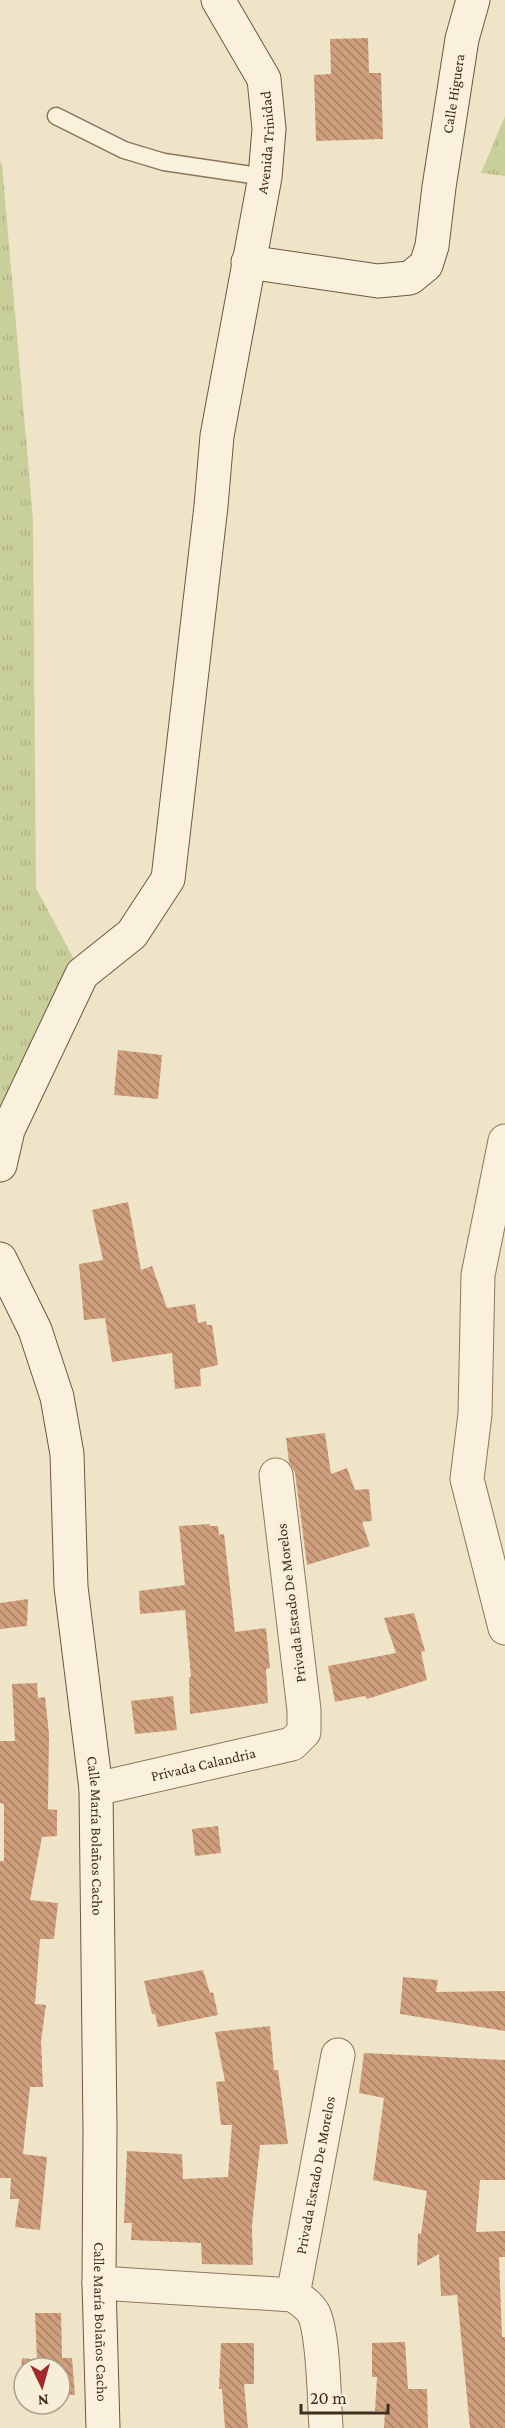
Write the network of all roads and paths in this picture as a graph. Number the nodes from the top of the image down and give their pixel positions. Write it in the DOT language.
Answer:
graph roads {
  1 [pos="218,0"];
  2 [pos="473,0"];
  3 [pos="56,116"];
  4 [pos="265,177"];
  5 [pos="248,262"];
  6 [pos="505,1142"];
  7 [pos="0,1164"];
  8 [pos="0,1259"];
  9 [pos="276,1475"];
  10 [pos="505,1628"];
  11 [pos="304,1732"];
  12 [pos="96,1790"];
  13 [pos="338,2055"];
  14 [pos="99,2283"];
  15 [pos="293,2295"];
  16 [pos="103,2428"];
  17 [pos="326,2428"];
  1 -- 4 [label="street, Avenida Trinidad"];
  2 -- 5 [label="street, Calle Higuera"];
  3 -- 4 [label="lane"];
  4 -- 5 [label="street, Avenida Trinidad"];
  5 -- 7 [label="street, Avenida Trinidad"];
  6 -- 10 [label="street"];
  8 -- 12 [label="street, Calle María Bolaños Cacho"];
  9 -- 11 [label="street, Privada Estado De Morelos"];
  11 -- 12 [label="street, Privada Calandria"];
  12 -- 14 [label="street, Calle María Bolaños Cacho"];
  13 -- 15 [label="street, Privada Estado De Morelos"];
  14 -- 15 [label="street"];
  14 -- 16 [label="street, Calle María Bolaños Cacho"];
  15 -- 17 [label="street"];
}
